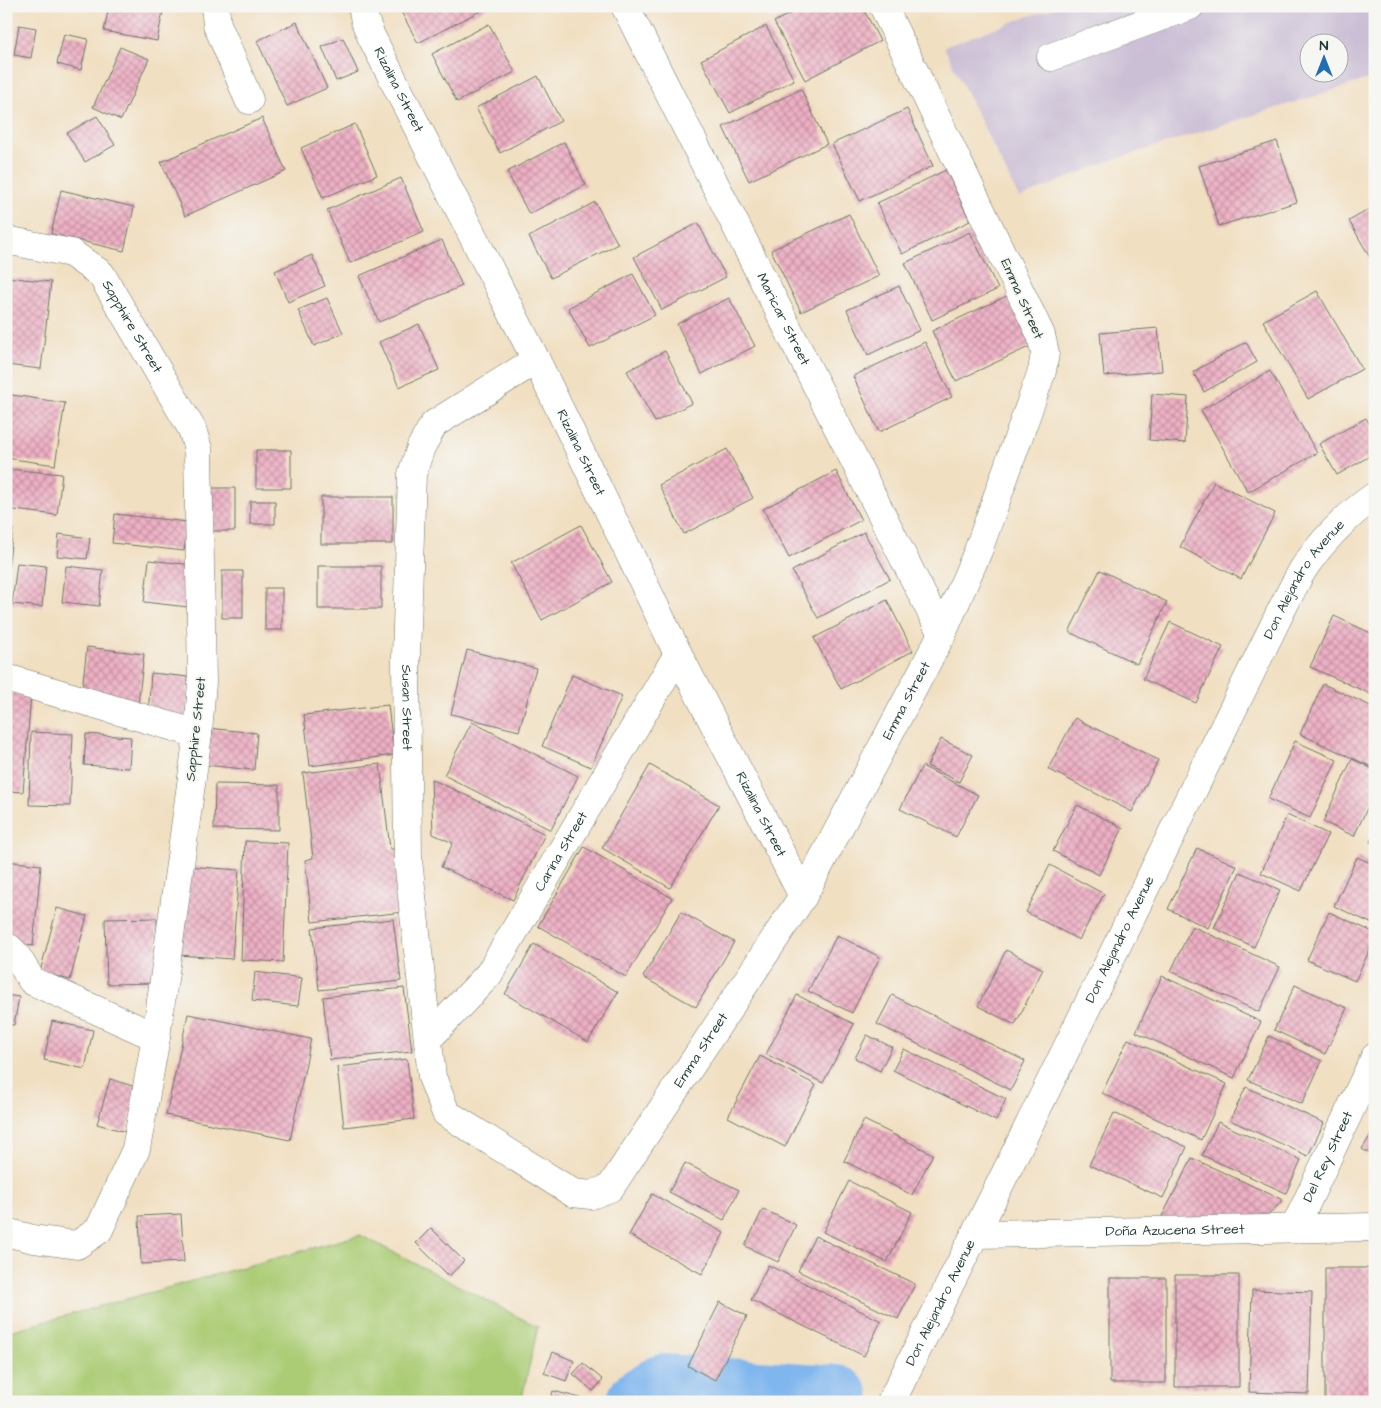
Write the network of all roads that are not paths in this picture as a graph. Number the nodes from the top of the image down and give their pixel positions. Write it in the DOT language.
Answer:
graph roads {
  1 [pos="215,6"];
  2 [pos="625,6"];
  3 [pos="882,6"];
  4 [pos="1190,6"];
  5 [pos="360,7"];
  6 [pos="1051,58"];
  7 [pos="249,100"];
  8 [pos="6,240"];
  9 [pos="536,360"];
  10 [pos="1371,507"];
  11 [pos="942,634"];
  12 [pos="678,654"];
  13 [pos="6,678"];
  14 [pos="198,734"];
  15 [pos="803,896"];
  16 [pos="6,948"];
  17 [pos="156,1037"];
  18 [pos="429,1038"];
  19 [pos="1375,1057"];
  20 [pos="446,1113"];
  21 [pos="1375,1227"];
  22 [pos="1294,1228"];
  23 [pos="6,1232"];
  24 [pos="975,1234"];
  25 [pos="891,1402"];
  1 -- 7 [label="street"];
  2 -- 11 [label="street, Maricar Street"];
  3 -- 11 [label="street, Emma Street"];
  4 -- 6 [label="street"];
  5 -- 9 [label="street, Rizalina Street"];
  8 -- 14 [label="street, Sapphire Street"];
  9 -- 12 [label="street, Rizalina Street"];
  9 -- 18 [label="street, Susan Street"];
  10 -- 24 [label="street, Don Alejandro Avenue"];
  11 -- 15 [label="street, Emma Street"];
  12 -- 15 [label="street, Rizalina Street"];
  12 -- 18 [label="street, Carina Street"];
  13 -- 14 [label="street"];
  14 -- 17 [label="street, Sapphire Street"];
  15 -- 20 [label="street, Emma Street"];
  16 -- 17 [label="street"];
  17 -- 23 [label="street, Sapphire Street"];
  18 -- 20 [label="street, Susan Street"];
  19 -- 22 [label="street, Del Rey Street"];
  21 -- 22 [label="street, Doña Azucena Street"];
  22 -- 24 [label="street, Doña Azucena Street"];
  24 -- 25 [label="street, Don Alejandro Avenue"];
}
